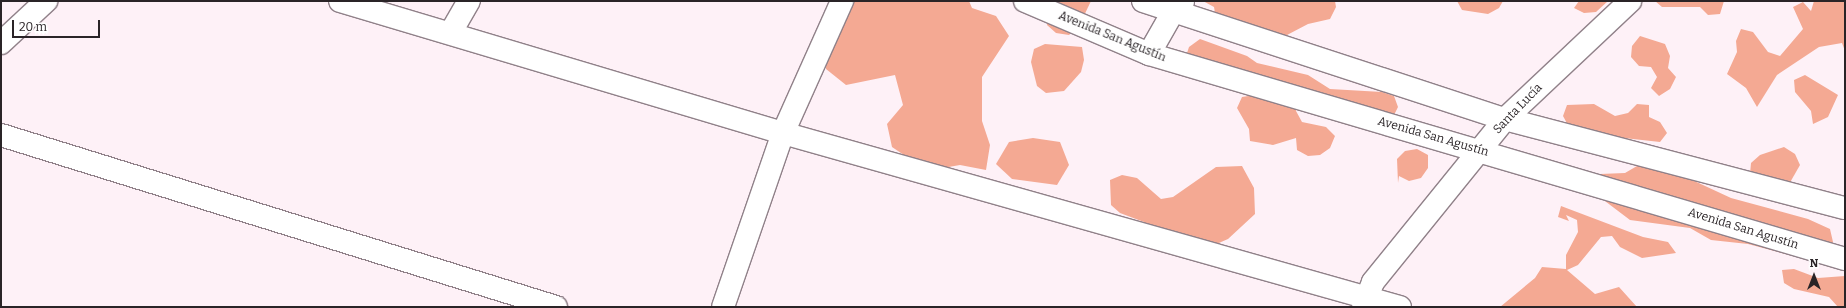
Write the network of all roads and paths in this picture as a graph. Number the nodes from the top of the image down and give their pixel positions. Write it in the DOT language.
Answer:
graph roads {
  1 [pos="46,1"];
  2 [pos="340,1"];
  3 [pos="470,1"];
  4 [pos="842,1"];
  5 [pos="1025,1"];
  6 [pos="1144,1"];
  7 [pos="1630,1"];
  8 [pos="1178,7"];
  9 [pos="451,32"];
  10 [pos="1,43"];
  11 [pos="1149,54"];
  12 [pos="1505,119"];
  13 [pos="783,133"];
  14 [pos="1,135"];
  15 [pos="1480,150"];
  16 [pos="1845,208"];
  17 [pos="1845,259"];
  18 [pos="1365,301"];
  19 [pos="556,307"];
  20 [pos="723,307"];
  21 [pos="1400,307"];
  1 -- 10 [label="street"];
  2 -- 9 [label="street"];
  3 -- 9 [label="street"];
  4 -- 13 [label="street"];
  5 -- 11 [label="street, Avenida San Agustín"];
  6 -- 8 [label="street"];
  7 -- 12 [label="street, Santa Lucía"];
  8 -- 11 [label="street"];
  8 -- 12 [label="street"];
  9 -- 13 [label="street"];
  11 -- 15 [label="street, Avenida San Agustín"];
  12 -- 15 [label="street, Santa Lucía"];
  12 -- 16 [label="street"];
  13 -- 18 [label="street"];
  13 -- 20 [label="street"];
  14 -- 19 [label="street"];
  15 -- 17 [label="street, Avenida San Agustín"];
  15 -- 18 [label="street, Santa Lucía"];
  18 -- 21 [label="street"];
}
